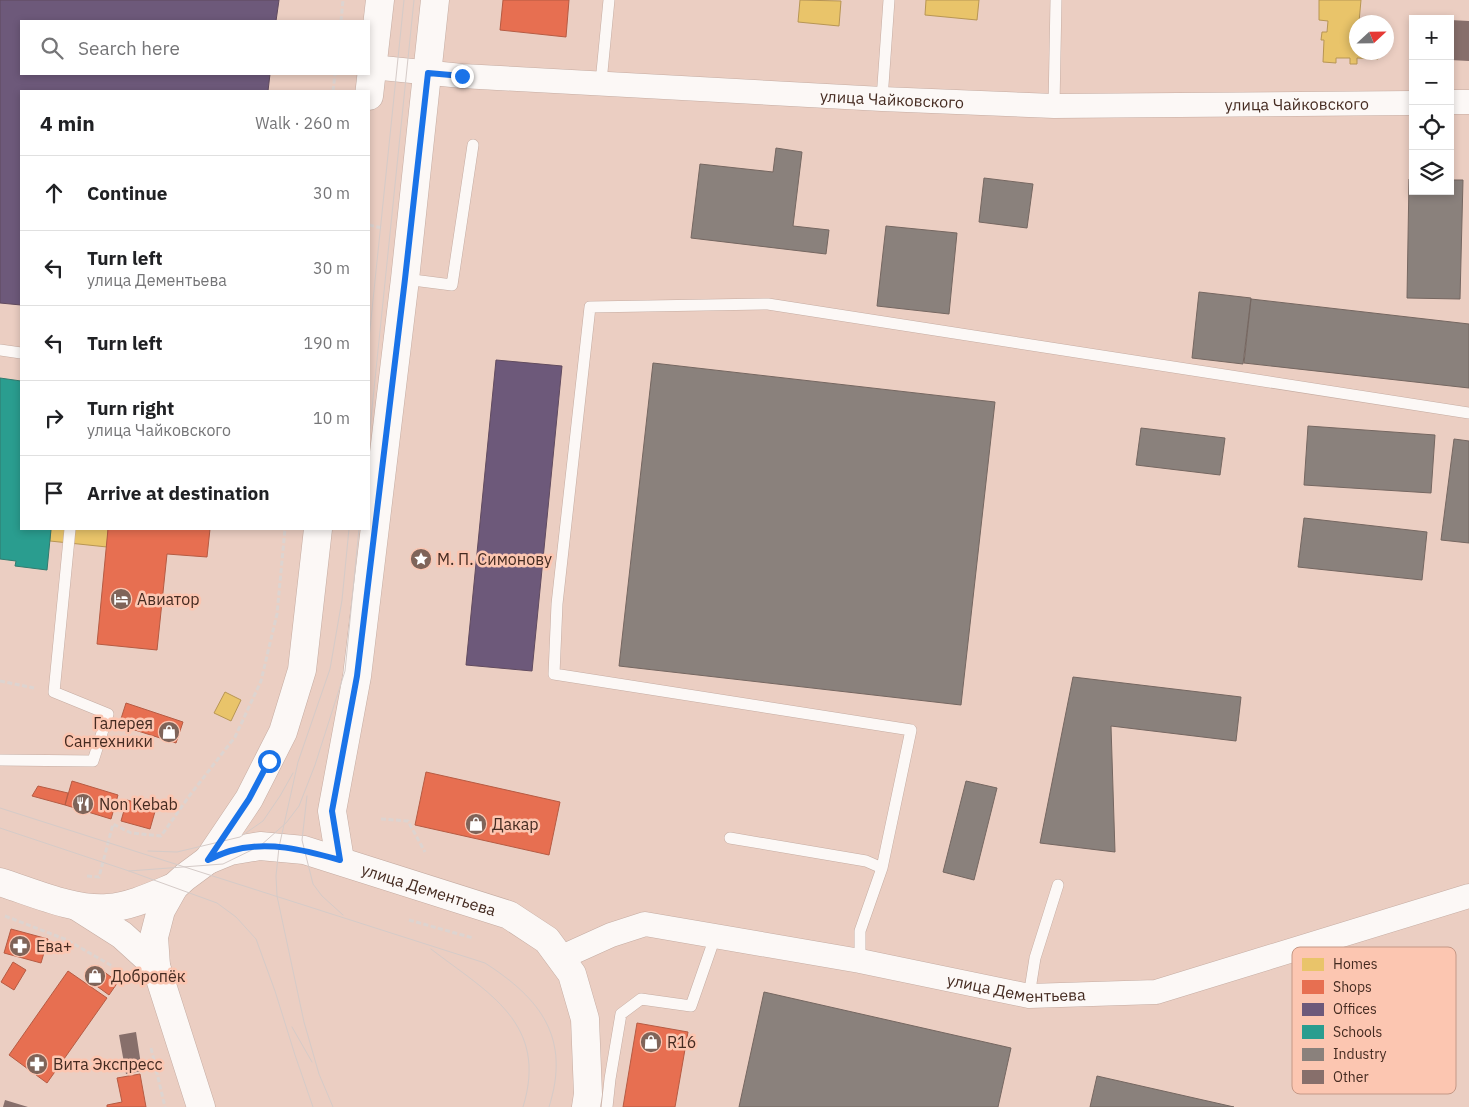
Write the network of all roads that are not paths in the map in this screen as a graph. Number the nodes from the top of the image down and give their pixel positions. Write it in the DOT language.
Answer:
graph roads {
  1 [pos="380,0"];
  2 [pos="435,0"];
  3 [pos="609,0"];
  4 [pos="889,0"];
  5 [pos="1056,0"];
  6 [pos="372,67"];
  7 [pos="428,73"];
  8 [pos="601,82"];
  9 [pos="370,90"];
  10 [pos="882,99"];
  11 [pos="1454,102"];
  12 [pos="1469,102"];
  13 [pos="1409,103"];
  14 [pos="1054,106"];
  15 [pos="473,145"];
  16 [pos="405,279"];
  17 [pos="0,350"];
  18 [pos="20,353"];
  19 [pos="1469,413"];
  20 [pos="70,530"];
  21 [pos="318,530"];
  22 [pos="0,760"];
  23 [pos="730,838"];
  24 [pos="208,860"];
  25 [pos="340,860"];
  26 [pos="882,868"];
  27 [pos="0,882"];
  28 [pos="1058,885"];
  29 [pos="174,888"];
  30 [pos="1469,896"];
  31 [pos="77,906"];
  32 [pos="715,936"];
  33 [pos="1303,947"];
  34 [pos="1292,950"];
  35 [pos="560,958"];
  36 [pos="860,961"];
  37 [pos="156,966"];
  38 [pos="1029,996"];
  39 [pos="202,1107"];
  40 [pos="586,1107"];
  41 [pos="607,1107"];
  1 -- 6 [label="main road"];
  2 -- 7 [label="main road"];
  3 -- 8 [label="lane"];
  4 -- 10 [label="lane"];
  5 -- 14 [label="lane"];
  6 -- 7 [label="street, улица Чайковского"];
  6 -- 9 [label="main road"];
  7 -- 8 [label="street, улица Чайковского"];
  7 -- 16 [label="main road"];
  8 -- 10 [label="street, улица Чайковского"];
  10 -- 14 [label="street, улица Чайковского"];
  11 -- 12 [label="street"];
  13 -- 14 [label="street, улица Чайковского"];
  15 -- 16 [label="lane"];
  16 -- 25 [label="main road"];
  17 -- 18 [label="lane"];
  19 -- 26 [label="lane"];
  20 -- 22 [label="lane"];
  21 -- 24 [label="main road"];
  23 -- 26 [label="lane"];
  24 -- 25 [label="main road, улица Дементьева"];
  24 -- 29 [label="main road, улица Дементьева"];
  25 -- 35 [label="main road, улица Дементьева"];
  26 -- 36 [label="lane"];
  27 -- 31 [label="main road, улица Дементьева"];
  28 -- 38 [label="lane"];
  29 -- 31 [label="main road, улица Дементьева"];
  29 -- 37 [label="main road, улица Дементьева"];
  30 -- 33 [label="street, улица Дементьева"];
  31 -- 37 [label="main road, улица Дементьева"];
  32 -- 35 [label="street, улица Дементьева"];
  32 -- 36 [label="street, улица Дементьева"];
  32 -- 41 [label="lane"];
  34 -- 38 [label="street, улица Дементьева"];
  35 -- 40 [label="main road, улица Дементьева"];
  36 -- 38 [label="street, улица Дементьева"];
  37 -- 39 [label="main road, улица Дементьева"];
}
